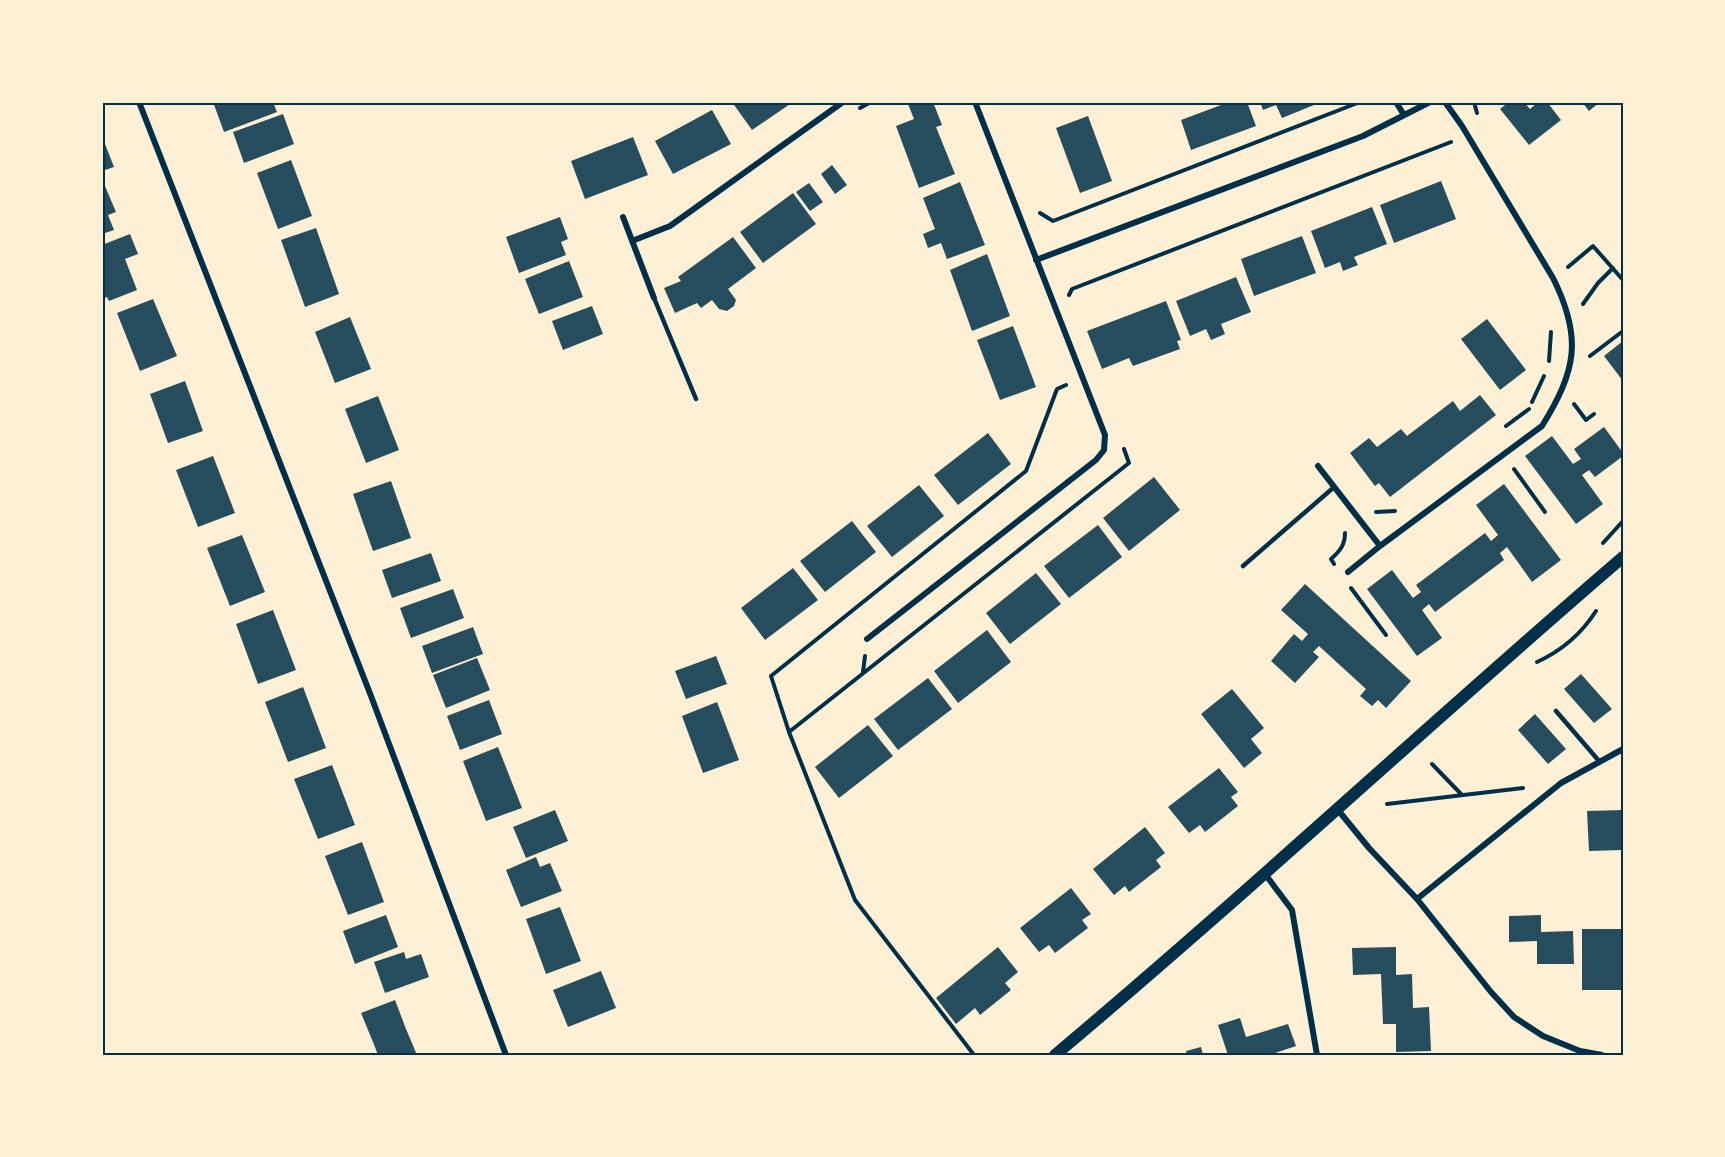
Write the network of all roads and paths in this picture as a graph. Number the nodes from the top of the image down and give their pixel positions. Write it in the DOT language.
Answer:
graph roads {
  1 [pos="139,102"];
  2 [pos="843,102"];
  3 [pos="975,102"];
  4 [pos="1360,102"];
  5 [pos="1396,102"];
  6 [pos="1430,102"];
  7 [pos="1445,102"];
  8 [pos="1404,115"];
  9 [pos="1454,140"];
  10 [pos="1038,212"];
  11 [pos="623,217"];
  12 [pos="632,241"];
  13 [pos="1036,260"];
  14 [pos="1553,278"];
  15 [pos="1623,280"];
  16 [pos="1069,295"];
  17 [pos="654,298"];
  18 [pos="1551,322"];
  19 [pos="1623,331"];
  20 [pos="1588,357"];
  21 [pos="1070,384"];
  22 [pos="1569,396"];
  23 [pos="696,399"];
  24 [pos="1594,414"];
  25 [pos="1501,430"];
  26 [pos="1121,441"];
  27 [pos="1508,461"];
  28 [pos="1318,466"];
  29 [pos="1333,488"];
  30 [pos="1403,505"];
  31 [pos="1545,512"];
  32 [pos="1359,520"];
  33 [pos="1346,532"];
  34 [pos="1380,546"];
  35 [pos="1623,557"];
  36 [pos="1243,566"];
  37 [pos="1348,572"];
  38 [pos="1347,582"];
  39 [pos="1386,634"];
  40 [pos="867,639"];
  41 [pos="1556,711"];
  42 [pos="789,732"];
  43 [pos="1623,749"];
  44 [pos="1599,761"];
  45 [pos="1432,764"];
  46 [pos="1531,787"];
  47 [pos="1462,795"];
  48 [pos="1387,804"];
  49 [pos="1338,810"];
  50 [pos="1264,874"];
  51 [pos="1417,899"];
  52 [pos="1580,1053"];
  53 [pos="506,1055"];
  54 [pos="974,1055"];
  55 [pos="1055,1055"];
  56 [pos="1317,1055"];
  57 [pos="1602,1055"];
  1 -- 53 [label="street"];
  2 -- 12 [label="street"];
  3 -- 13 [label="street"];
  4 -- 10 [label="path"];
  5 -- 8 [label="street"];
  6 -- 8 [label="street"];
  7 -- 14 [label="street"];
  8 -- 13 [label="street"];
  9 -- 16 [label="path"];
  11 -- 12 [label="street"];
  12 -- 17 [label="street"];
  13 -- 40 [label="street"];
  14 -- 15 [label="path"];
  14 -- 34 [label="street"];
  17 -- 23 [label="lane"];
  18 -- 25 [label="path"];
  19 -- 20 [label="path"];
  21 -- 42 [label="path"];
  22 -- 24 [label="path"];
  26 -- 42 [label="path"];
  27 -- 31 [label="path"];
  28 -- 29 [label="street"];
  29 -- 32 [label="street"];
  29 -- 36 [label="lane"];
  30 -- 32 [label="path"];
  32 -- 33 [label="path"];
  32 -- 34 [label="street"];
  34 -- 37 [label="street"];
  35 -- 49 [label="main road"];
  38 -- 39 [label="path"];
  41 -- 44 [label="lane"];
  42 -- 54 [label="path"];
  43 -- 44 [label="street"];
  44 -- 51 [label="street"];
  45 -- 47 [label="path"];
  46 -- 47 [label="path"];
  47 -- 48 [label="path"];
  49 -- 50 [label="main road"];
  49 -- 51 [label="street"];
  50 -- 55 [label="main road"];
  50 -- 56 [label="street"];
  51 -- 52 [label="street"];
  52 -- 57 [label="street"];
}
